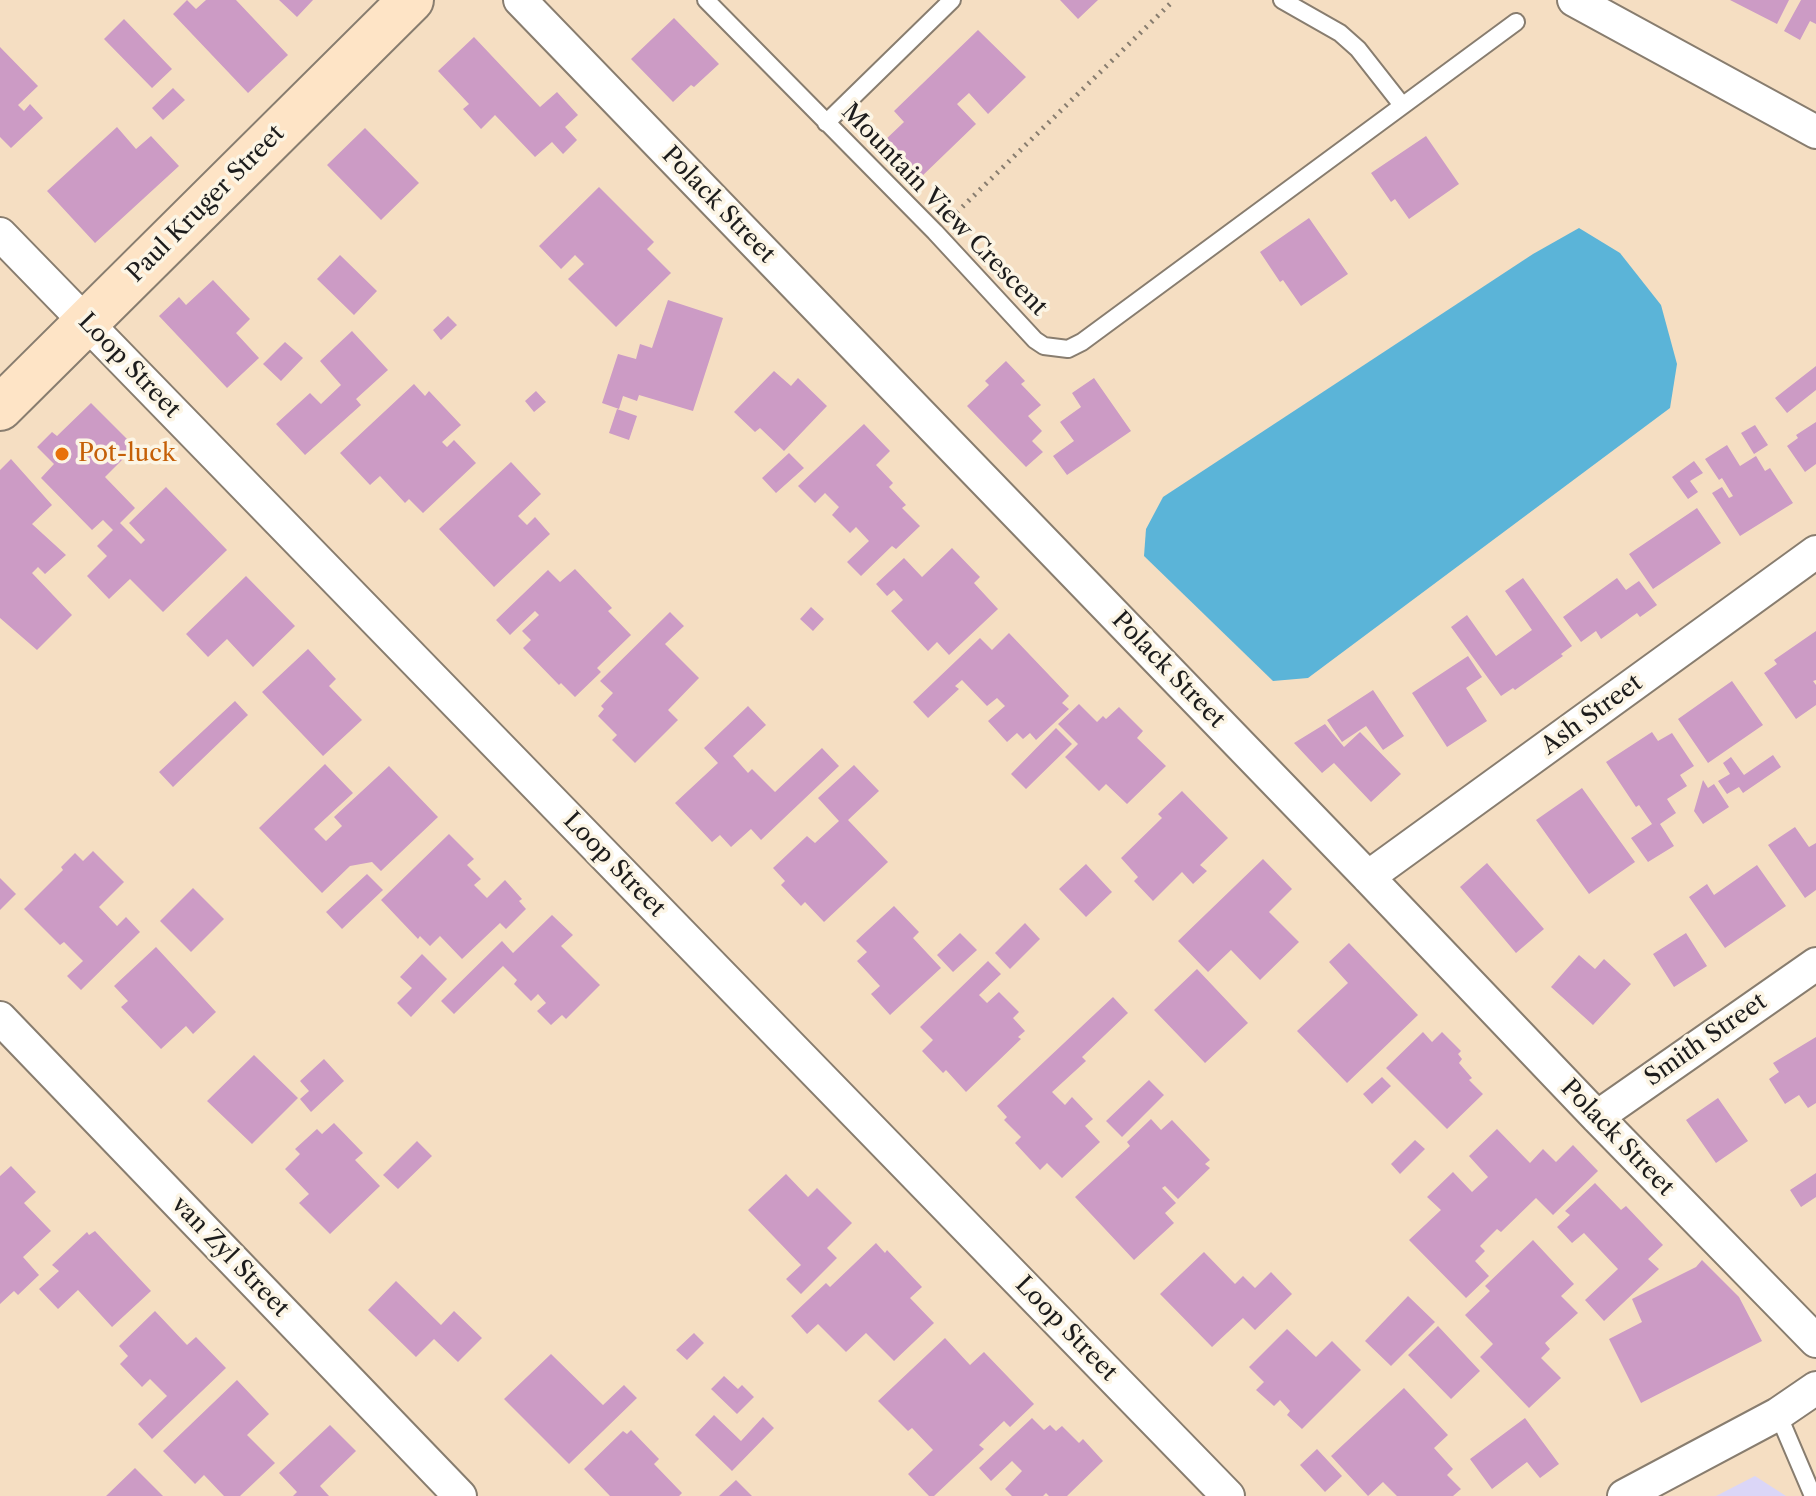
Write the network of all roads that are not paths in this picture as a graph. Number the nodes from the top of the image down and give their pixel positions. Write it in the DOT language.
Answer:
graph roads {
  1 [pos="411,0"];
  2 [pos="520,0"];
  3 [pos="706,0"];
  4 [pos="952,0"];
  5 [pos="1282,0"];
  6 [pos="1574,0"];
  7 [pos="1516,22"];
  8 [pos="1402,105"];
  9 [pos="826,123"];
  10 [pos="1816,132"];
  11 [pos="0,234"];
  12 [pos="87,323"];
  13 [pos="0,408"];
  14 [pos="1816,552"];
  15 [pos="1368,877"];
  16 [pos="1816,964"];
  17 [pos="0,1018"];
  18 [pos="1597,1117"];
  19 [pos="1816,1341"];
  20 [pos="1816,1388"];
  21 [pos="1778,1414"];
  22 [pos="460,1496"];
  23 [pos="1228,1496"];
  24 [pos="1624,1496"];
  25 [pos="1813,1496"];
  1 -- 12 [label="street, Paul Kruger Street"];
  2 -- 15 [label="street, Polack Street"];
  3 -- 9 [label="lane, Mountain View Crescent"];
  4 -- 9 [label="lane"];
  5 -- 8 [label="lane"];
  6 -- 10 [label="street"];
  7 -- 8 [label="lane, Mountain View Crescent"];
  8 -- 9 [label="lane, Mountain View Crescent"];
  11 -- 12 [label="street, Loop Street"];
  12 -- 13 [label="street, Paul Kruger Street"];
  12 -- 23 [label="street, Loop Street"];
  14 -- 15 [label="street, Ash Street"];
  15 -- 18 [label="street, Polack Street"];
  16 -- 18 [label="street, Smith Street"];
  17 -- 22 [label="street, van Zyl Street"];
  18 -- 19 [label="street, Polack Street"];
  20 -- 21 [label="street"];
  21 -- 24 [label="street"];
  21 -- 25 [label="lane"];
}
